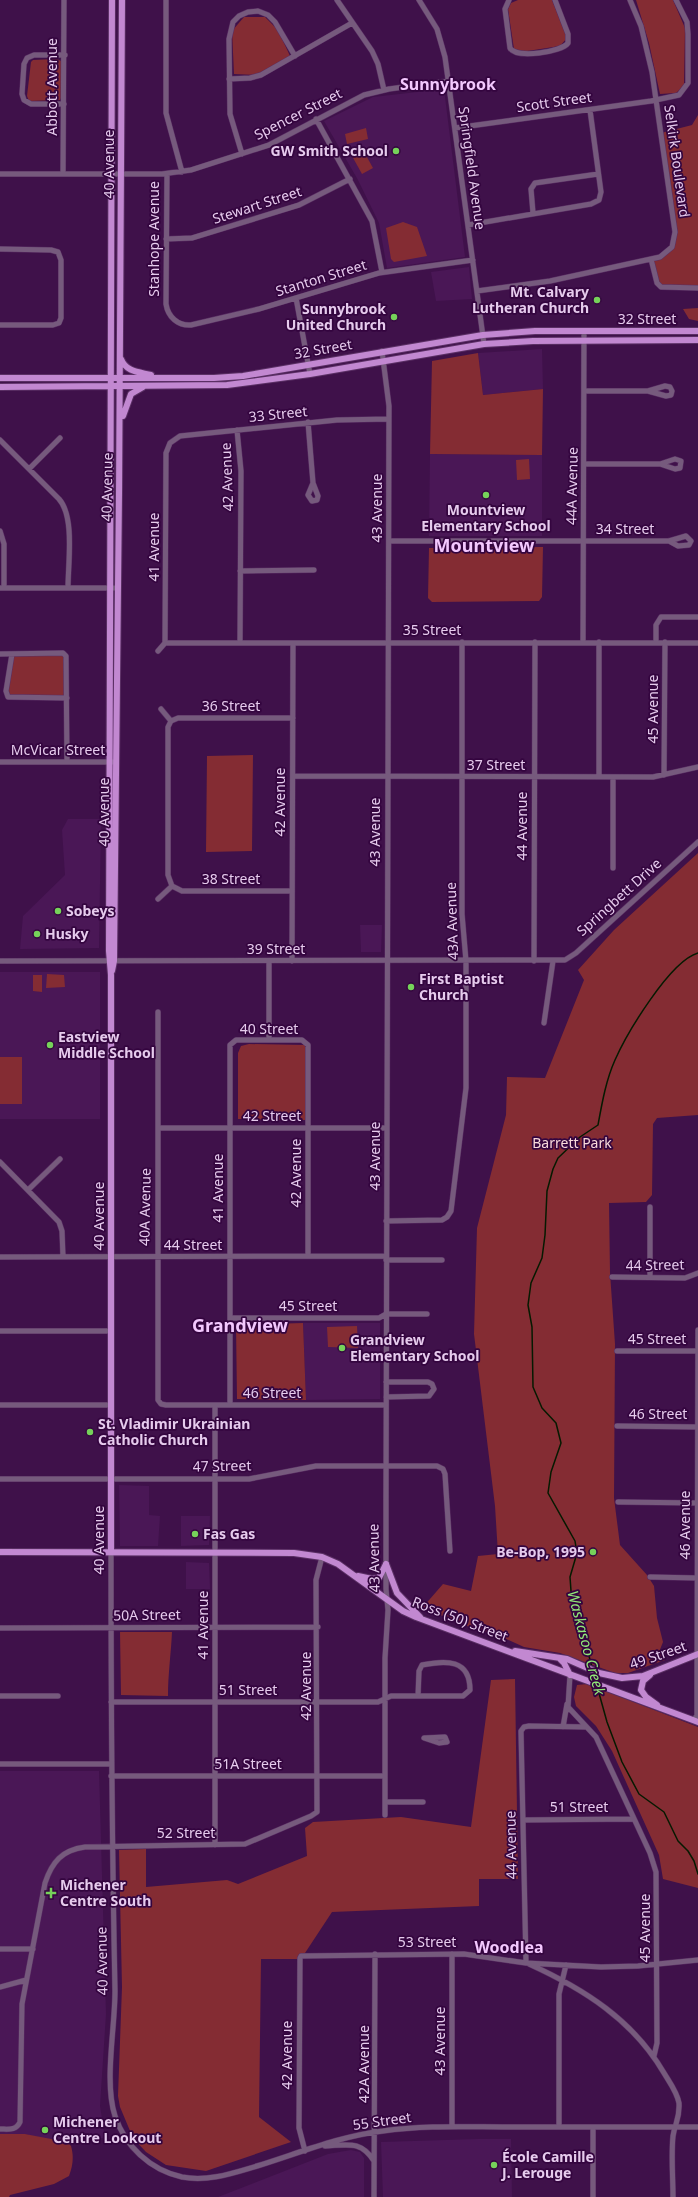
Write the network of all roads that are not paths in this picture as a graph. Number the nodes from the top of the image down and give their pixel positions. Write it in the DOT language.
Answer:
graph roads {
  1 [pos="64,0"];
  2 [pos="112,0"];
  3 [pos="122,0"];
  4 [pos="166,0"];
  5 [pos="336,0"];
  6 [pos="419,0"];
  7 [pos="509,0"];
  8 [pos="555,0"];
  9 [pos="630,0"];
  10 [pos="676,0"];
  11 [pos="352,23"];
  12 [pos="64,55"];
  13 [pos="295,56"];
  14 [pos="229,79"];
  15 [pos="448,80"];
  16 [pos="384,90"];
  17 [pos="657,100"];
  18 [pos="64,104"];
  19 [pos="590,110"];
  20 [pos="316,119"];
  21 [pos="455,128"];
  22 [pos="242,154"];
  23 [pos="182,172"];
  24 [pos="0,174"];
  25 [pos="64,174"];
  26 [pos="112,174"];
  27 [pos="121,174"];
  28 [pos="167,174"];
  29 [pos="598,174"];
  30 [pos="350,179"];
  31 [pos="533,213"];
  32 [pos="468,224"];
  33 [pos="166,239"];
  34 [pos="0,249"];
  35 [pos="651,259"];
  36 [pos="473,260"];
  37 [pos="382,272"];
  38 [pos="698,288"];
  39 [pos="477,291"];
  40 [pos="296,298"];
  41 [pos="179,323"];
  42 [pos="0,325"];
  43 [pos="584,331"];
  44 [pos="698,331"];
  45 [pos="483,335"];
  46 [pos="698,340"];
  47 [pos="584,341"];
  48 [pos="484,344"];
  49 [pos="382,351"];
  50 [pos="121,356"];
  51 [pos="384,361"];
  52 [pos="308,364"];
  53 [pos="310,374"];
  54 [pos="0,378"];
  55 [pos="111,378"];
  56 [pos="121,378"];
  57 [pos="163,378"];
  58 [pos="0,387"];
  59 [pos="111,387"];
  60 [pos="120,387"];
  61 [pos="144,387"];
  62 [pos="584,391"];
  63 [pos="648,391"];
  64 [pos="389,419"];
  65 [pos="308,422"];
  66 [pos="121,427"];
  67 [pos="237,430"];
  68 [pos="60,438"];
  69 [pos="0,440"];
  70 [pos="172,441"];
  71 [pos="584,464"];
  72 [pos="660,464"];
  73 [pos="29,469"];
  74 [pos="314,483"];
  75 [pos="0,532"];
  76 [pos="583,541"];
  77 [pos="669,541"];
  78 [pos="389,542"];
  79 [pos="314,570"];
  80 [pos="240,571"];
  81 [pos="2,588"];
  82 [pos="68,588"];
  83 [pos="114,588"];
  84 [pos="698,616"];
  85 [pos="388,642"];
  86 [pos="462,642"];
  87 [pos="535,642"];
  88 [pos="583,642"];
  89 [pos="600,642"];
  90 [pos="656,642"];
  91 [pos="665,642"];
  92 [pos="165,643"];
  93 [pos="240,643"];
  94 [pos="293,643"];
  95 [pos="698,643"];
  96 [pos="158,651"];
  97 [pos="0,654"];
  98 [pos="12,654"];
  99 [pos="67,698"];
  100 [pos="161,709"];
  101 [pos="293,718"];
  102 [pos="171,721"];
  103 [pos="0,762"];
  104 [pos="67,762"];
  105 [pos="113,762"];
  106 [pos="698,767"];
  107 [pos="664,775"];
  108 [pos="293,776"];
  109 [pos="388,777"];
  110 [pos="462,777"];
  111 [pos="534,777"];
  112 [pos="599,777"];
  113 [pos="613,777"];
  114 [pos="698,842"];
  115 [pos="613,868"];
  116 [pos="172,886"];
  117 [pos="292,891"];
  118 [pos="158,899"];
  119 [pos="0,961"];
  120 [pos="112,961"];
  121 [pos="269,961"];
  122 [pos="292,961"];
  123 [pos="387,961"];
  124 [pos="466,961"];
  125 [pos="534,961"];
  126 [pos="553,961"];
  127 [pos="158,1012"];
  128 [pos="544,1023"];
  129 [pos="269,1039"];
  130 [pos="306,1042"];
  131 [pos="232,1043"];
  132 [pos="158,1128"];
  133 [pos="230,1128"];
  134 [pos="308,1128"];
  135 [pos="387,1128"];
  136 [pos="60,1159"];
  137 [pos="0,1162"];
  138 [pos="28,1190"];
  139 [pos="650,1207"];
  140 [pos="386,1221"];
  141 [pos="0,1256"];
  142 [pos="230,1256"];
  143 [pos="308,1256"];
  144 [pos="62,1257"];
  145 [pos="111,1257"];
  146 [pos="157,1257"];
  147 [pos="386,1258"];
  148 [pos="442,1260"];
  149 [pos="698,1273"];
  150 [pos="612,1277"];
  151 [pos="650,1277"];
  152 [pos="386,1314"];
  153 [pos="427,1314"];
  154 [pos="230,1318"];
  155 [pos="698,1330"];
  156 [pos="0,1331"];
  157 [pos="111,1331"];
  158 [pos="617,1351"];
  159 [pos="698,1351"];
  160 [pos="386,1382"];
  161 [pos="386,1397"];
  162 [pos="159,1402"];
  163 [pos="0,1405"];
  164 [pos="111,1405"];
  165 [pos="215,1405"];
  166 [pos="230,1405"];
  167 [pos="386,1405"];
  168 [pos="617,1426"];
  169 [pos="698,1427"];
  170 [pos="386,1466"];
  171 [pos="0,1479"];
  172 [pos="111,1479"];
  173 [pos="215,1479"];
  174 [pos="618,1502"];
  175 [pos="698,1503"];
  176 [pos="450,1551"];
  177 [pos="0,1552"];
  178 [pos="111,1552"];
  179 [pos="215,1552"];
  180 [pos="322,1557"];
  181 [pos="386,1564"];
  182 [pos="355,1575"];
  183 [pos="650,1577"];
  184 [pos="698,1578"];
  185 [pos="387,1600"];
  186 [pos="423,1620"];
  187 [pos="215,1627"];
  188 [pos="318,1627"];
  189 [pos="0,1628"];
  190 [pos="111,1628"];
  191 [pos="509,1650"];
  192 [pos="698,1654"];
  193 [pos="553,1656"];
  194 [pos="584,1666"];
  195 [pos="656,1671"];
  196 [pos="570,1675"];
  197 [pos="0,1696"];
  198 [pos="58,1696"];
  199 [pos="418,1696"];
  200 [pos="385,1699"];
  201 [pos="111,1702"];
  202 [pos="215,1702"];
  203 [pos="318,1702"];
  204 [pos="567,1704"];
  205 [pos="665,1710"];
  206 [pos="696,1721"];
  207 [pos="563,1727"];
  208 [pos="586,1727"];
  209 [pos="0,1764"];
  210 [pos="111,1764"];
  211 [pos="111,1776"];
  212 [pos="215,1776"];
  213 [pos="318,1776"];
  214 [pos="385,1776"];
  215 [pos="385,1802"];
  216 [pos="422,1802"];
  217 [pos="315,1814"];
  218 [pos="385,1815"];
  219 [pos="634,1819"];
  220 [pos="523,1820"];
  221 [pos="111,1845"];
  222 [pos="215,1845"];
  223 [pos="0,1949"];
  224 [pos="32,1949"];
  225 [pos="376,1954"];
  226 [pos="452,1954"];
  227 [pos="300,1958"];
  228 [pos="698,1960"];
  229 [pos="526,1963"];
  230 [pos="657,1963"];
  231 [pos="566,1965"];
  232 [pos="562,1979"];
  233 [pos="26,1980"];
  234 [pos="0,1987"];
  235 [pos="654,2056"];
  236 [pos="112,2105"];
  237 [pos="452,2127"];
  238 [pos="559,2127"];
  239 [pos="593,2127"];
  240 [pos="676,2127"];
  241 [pos="698,2127"];
  242 [pos="0,2129"];
  243 [pos="375,2132"];
  244 [pos="318,2147"];
  245 [pos="305,2151"];
  246 [pos="375,2161"];
  247 [pos="374,2197"];
  248 [pos="592,2197"];
  249 [pos="673,2197"];
  1 -- 12 [label="street, Abbott Avenue"];
  2 -- 26 [label="main road, 40 Avenue"];
  3 -- 27 [label="main road, 40 Avenue"];
  4 -- 23 [label="street"];
  5 -- 11 [label="street"];
  6 -- 15 [label="street, Springfield Avenue"];
  7 -- 8 [label="street"];
  9 -- 17 [label="street, Selkirk Boulevard"];
  10 -- 17 [label="street, Scott Street"];
  11 -- 13 [label="street"];
  11 -- 16 [label="street"];
  12 -- 18 [label="street, Abbott Avenue"];
  12 -- 18 [label="street"];
  13 -- 14 [label="street"];
  13 -- 14 [label="street"];
  14 -- 22 [label="street"];
  15 -- 16 [label="street, Spencer Street"];
  15 -- 21 [label="street, Springfield Avenue"];
  16 -- 20 [label="street, Spencer Street"];
  17 -- 19 [label="street, Scott Street"];
  17 -- 35 [label="street, Selkirk Boulevard"];
  18 -- 25 [label="street, Abbott Avenue"];
  19 -- 21 [label="street, Scott Street"];
  19 -- 29 [label="street"];
  20 -- 22 [label="street, Spencer Street"];
  20 -- 30 [label="street"];
  21 -- 32 [label="street, Springfield Avenue"];
  22 -- 23 [label="street, Spencer Street"];
  23 -- 28 [label="street, Spencer Street"];
  24 -- 25 [label="street, Spencer Street"];
  25 -- 26 [label="street, Spencer Street"];
  26 -- 27 [label="street, Spencer Street"];
  26 -- 55 [label="main road, 40 Avenue"];
  27 -- 28 [label="street, Spencer Street"];
  27 -- 50 [label="main road, 40 Avenue"];
  28 -- 33 [label="street, Stanhope Avenue"];
  29 -- 31 [label="street"];
  29 -- 31 [label="street"];
  30 -- 33 [label="street, Stewart Street"];
  30 -- 37 [label="street"];
  31 -- 32 [label="street"];
  32 -- 36 [label="street, Springfield Avenue"];
  33 -- 41 [label="street, Stanhope Avenue"];
  34 -- 42 [label="street"];
  35 -- 38 [label="street"];
  35 -- 39 [label="street, Selkirk Boulevard"];
  36 -- 37 [label="street, Stanton Street"];
  36 -- 39 [label="street, Springfield Avenue"];
  37 -- 40 [label="street, Stanton Street"];
  39 -- 45 [label="street, Springfield Avenue"];
  40 -- 41 [label="street, Stanton Street"];
  40 -- 52 [label="street"];
  43 -- 44 [label="main road, 32 Street"];
  43 -- 45 [label="main road, 32 Street"];
  43 -- 47 [label="street, 44A Avenue"];
  45 -- 48 [label="street, Springfield Avenue"];
  45 -- 49 [label="main road, 32 Street"];
  46 -- 47 [label="main road, 32 Street"];
  47 -- 48 [label="main road, 32 Street"];
  47 -- 62 [label="street, 44A Avenue"];
  48 -- 51 [label="main road, 32 Street"];
  49 -- 51 [label="street, 43 Avenue"];
  49 -- 52 [label="main road, 32 Street"];
  50 -- 56 [label="main road, 40 Avenue"];
  50 -- 57 [label="main road"];
  51 -- 53 [label="main road, 32 Street"];
  51 -- 64 [label="street, 43 Avenue"];
  52 -- 53 [label="street"];
  52 -- 57 [label="main road, 32 Street"];
  53 -- 61 [label="main road, 32 Street"];
  54 -- 55 [label="main road, 32 Street"];
  55 -- 56 [label="main road, 32 Street"];
  55 -- 59 [label="main road, 40 Avenue"];
  56 -- 57 [label="main road, 32 Street"];
  56 -- 60 [label="main road, 40 Avenue"];
  58 -- 59 [label="main road, 32 Street"];
  59 -- 60 [label="main road, 32 Street"];
  59 -- 83 [label="main road, 40 Avenue"];
  60 -- 61 [label="main road, 32 Street"];
  60 -- 66 [label="main road, 40 Avenue"];
  61 -- 66 [label="main road"];
  62 -- 63 [label="street"];
  62 -- 71 [label="street, 44A Avenue"];
  64 -- 65 [label="street, 33 Street"];
  64 -- 78 [label="street, 43 Avenue"];
  65 -- 67 [label="street, 33 Street"];
  65 -- 74 [label="street"];
  66 -- 83 [label="main road, 40 Avenue"];
  67 -- 70 [label="street, 33 Street"];
  67 -- 80 [label="street, 42 Avenue"];
  68 -- 73 [label="street"];
  69 -- 73 [label="street"];
  70 -- 92 [label="street, 41 Avenue"];
  71 -- 72 [label="street"];
  71 -- 76 [label="street, 44A Avenue"];
  73 -- 82 [label="street"];
  75 -- 81 [label="street"];
  76 -- 77 [label="street, 34 Street"];
  76 -- 78 [label="street, 34 Street"];
  76 -- 88 [label="street, 44A Avenue"];
  78 -- 85 [label="street, 43 Avenue"];
  79 -- 80 [label="street"];
  80 -- 93 [label="street, 42 Avenue"];
  81 -- 82 [label="street"];
  82 -- 83 [label="street"];
  83 -- 105 [label="main road, 40 Avenue"];
  84 -- 90 [label="street"];
  85 -- 86 [label="street, 35 Street"];
  85 -- 94 [label="street, 35 Street"];
  85 -- 109 [label="street, 43 Avenue"];
  86 -- 87 [label="street, 35 Street"];
  86 -- 110 [label="street, 43A Avenue"];
  87 -- 88 [label="street, 35 Street"];
  87 -- 111 [label="street, 44 Avenue"];
  88 -- 89 [label="street, 35 Street"];
  89 -- 90 [label="street, 35 Street"];
  89 -- 112 [label="street"];
  90 -- 91 [label="street, 35 Street"];
  91 -- 95 [label="street, 35 Street"];
  91 -- 107 [label="street, 45 Avenue"];
  92 -- 93 [label="street, 35 Street"];
  92 -- 96 [label="street"];
  93 -- 94 [label="street, 35 Street"];
  94 -- 101 [label="street, 42 Avenue"];
  97 -- 98 [label="street"];
  98 -- 99 [label="street"];
  98 -- 99 [label="street"];
  99 -- 104 [label="street"];
  100 -- 102 [label="street"];
  101 -- 102 [label="street, 36 Street"];
  101 -- 108 [label="street, 42 Avenue"];
  102 -- 116 [label="street"];
  103 -- 104 [label="street, McVicar Street"];
  104 -- 105 [label="street, McVicar Street"];
  105 -- 120 [label="main road, 40 Avenue"];
  106 -- 107 [label="street, 37 Street"];
  107 -- 113 [label="street, 37 Street"];
  108 -- 109 [label="street, 37 Street"];
  108 -- 117 [label="street, 42 Avenue"];
  109 -- 110 [label="street, 37 Street"];
  109 -- 123 [label="street, 43 Avenue"];
  110 -- 111 [label="street, 37 Street"];
  110 -- 124 [label="street, 43A Avenue"];
  111 -- 112 [label="street, 37 Street"];
  111 -- 125 [label="street, 44 Avenue"];
  112 -- 113 [label="street, 37 Street"];
  113 -- 115 [label="street"];
  114 -- 126 [label="street, Springbett Drive"];
  116 -- 117 [label="street, 38 Street"];
  116 -- 118 [label="street"];
  117 -- 122 [label="street, 42 Avenue"];
  119 -- 120 [label="street, 39 Street"];
  120 -- 121 [label="street, 39 Street"];
  120 -- 145 [label="main road, 40 Avenue"];
  121 -- 122 [label="street, 39 Street"];
  121 -- 129 [label="street"];
  122 -- 123 [label="street, 39 Street"];
  123 -- 124 [label="street, 39 Street"];
  123 -- 135 [label="street, 43 Avenue"];
  124 -- 125 [label="street, 39 Street"];
  124 -- 140 [label="street, 43A Avenue"];
  125 -- 126 [label="street, 39 Street"];
  126 -- 128 [label="street"];
  127 -- 132 [label="street, 40A Avenue"];
  129 -- 130 [label="street, 40 Street"];
  129 -- 131 [label="street, 40 Street"];
  130 -- 134 [label="street, 42 Avenue"];
  131 -- 133 [label="street, 41 Avenue"];
  132 -- 133 [label="street, 42 Street"];
  132 -- 146 [label="street, 40A Avenue"];
  133 -- 134 [label="street, 42 Street"];
  133 -- 142 [label="street, 41 Avenue"];
  134 -- 135 [label="street, 42 Street"];
  134 -- 143 [label="street, 42 Avenue"];
  135 -- 140 [label="street, 43 Avenue"];
  136 -- 138 [label="street"];
  137 -- 138 [label="street"];
  138 -- 144 [label="street"];
  139 -- 151 [label="street"];
  140 -- 147 [label="street, 43 Avenue"];
  141 -- 144 [label="street, 44 Street"];
  142 -- 143 [label="street, 44 Street"];
  142 -- 146 [label="street, 44 Street"];
  142 -- 154 [label="street, 41 Avenue"];
  143 -- 147 [label="street, 44 Street"];
  144 -- 145 [label="street, 44 Street"];
  145 -- 146 [label="street, 44 Street"];
  145 -- 157 [label="main road, 40 Avenue"];
  146 -- 162 [label="street, 40A Avenue"];
  147 -- 148 [label="street, 44 Street"];
  147 -- 152 [label="street, 43 Avenue"];
  149 -- 151 [label="street, 44 Street"];
  150 -- 151 [label="street, 44 Street"];
  152 -- 153 [label="street"];
  152 -- 154 [label="street, 45 Street"];
  152 -- 160 [label="street, 43 Avenue"];
  154 -- 166 [label="street, 41 Avenue"];
  155 -- 159 [label="street, 46 Avenue"];
  156 -- 157 [label="street"];
  157 -- 164 [label="main road, 40 Avenue"];
  158 -- 159 [label="street, 45 Street"];
  159 -- 169 [label="street, 46 Avenue"];
  160 -- 161 [label="street, 43 Avenue"];
  160 -- 161 [label="street"];
  161 -- 167 [label="street, 43 Avenue"];
  162 -- 165 [label="street, 46 Street"];
  163 -- 164 [label="street"];
  164 -- 172 [label="main road, 40 Avenue"];
  165 -- 166 [label="street, 46 Street"];
  165 -- 173 [label="street, 41 Avenue"];
  166 -- 167 [label="street, 46 Street"];
  167 -- 170 [label="street, 43 Avenue"];
  168 -- 169 [label="street, 46 Street"];
  169 -- 175 [label="street, 46 Avenue"];
  170 -- 173 [label="street, 47 Street"];
  170 -- 176 [label="street, 47 Street"];
  170 -- 181 [label="street, 43 Avenue"];
  171 -- 172 [label="street, 47 Street"];
  172 -- 173 [label="street, 47 Street"];
  172 -- 178 [label="main road, 40 Avenue"];
  173 -- 179 [label="street, 41 Avenue"];
  174 -- 175 [label="street"];
  175 -- 184 [label="street, 46 Avenue"];
  177 -- 178 [label="main road, Ross (50) Street"];
  178 -- 179 [label="main road, Ross (50) Street"];
  178 -- 190 [label="street, 40 Avenue"];
  179 -- 180 [label="main road, Ross (50) Street"];
  179 -- 187 [label="street, 41 Avenue"];
  180 -- 182 [label="main road, Ross (50) Street"];
  180 -- 188 [label="street, 42 Avenue"];
  181 -- 182 [label="main road"];
  181 -- 185 [label="street, 43 Avenue"];
  181 -- 186 [label="main road"];
  182 -- 185 [label="main road, Ross (50) Street"];
  183 -- 184 [label="street"];
  184 -- 192 [label="street, 46 Avenue"];
  185 -- 186 [label="main road, Ross (50) Street"];
  185 -- 200 [label="street, 43 Avenue"];
  186 -- 191 [label="main road, Ross (50) Street"];
  187 -- 188 [label="street, 50A Street"];
  187 -- 190 [label="street, 50A Street"];
  187 -- 202 [label="street, 41 Avenue"];
  188 -- 203 [label="street, 42 Avenue"];
  189 -- 190 [label="street, 50A Street"];
  190 -- 201 [label="street, 40 Avenue"];
  191 -- 193 [label="main road, 49 Street"];
  191 -- 196 [label="main road, Ross (50) Street"];
  192 -- 195 [label="main road, 49 Street"];
  192 -- 206 [label="street, 46 Avenue"];
  193 -- 194 [label="main road, 49 Street"];
  193 -- 196 [label="main road"];
  194 -- 195 [label="main road, 49 Street"];
  194 -- 196 [label="main road"];
  195 -- 205 [label="main road"];
  196 -- 204 [label="street"];
  196 -- 205 [label="main road, Ross (50) Street"];
  197 -- 198 [label="street"];
  199 -- 199 [label="street, 51 Street"];
  199 -- 200 [label="street, 51 Street"];
  200 -- 203 [label="street, 51 Street"];
  200 -- 214 [label="street, 43 Avenue"];
  201 -- 202 [label="street, 51 Street"];
  201 -- 210 [label="street, 40 Avenue"];
  202 -- 203 [label="street, 51 Street"];
  202 -- 212 [label="street, 41 Avenue"];
  203 -- 213 [label="street, 42 Avenue"];
  204 -- 207 [label="street"];
  204 -- 208 [label="street, 45 Avenue"];
  205 -- 206 [label="main road, Ross (50) Street"];
  207 -- 208 [label="street"];
  207 -- 220 [label="street, 44 Avenue"];
  208 -- 219 [label="street, 45 Avenue"];
  209 -- 210 [label="street"];
  210 -- 211 [label="street, 40 Avenue"];
  211 -- 212 [label="street, 51A Street"];
  211 -- 221 [label="street, 40 Avenue"];
  212 -- 213 [label="street, 51A Street"];
  212 -- 222 [label="street, 41 Avenue"];
  213 -- 214 [label="street, 51A Street"];
  213 -- 217 [label="street, 42 Avenue"];
  214 -- 215 [label="street, 43 Avenue"];
  215 -- 216 [label="street"];
  215 -- 218 [label="street, 43 Avenue"];
  217 -- 222 [label="street, 52 Street"];
  219 -- 220 [label="street, 51 Street"];
  219 -- 230 [label="street, 45 Avenue"];
  220 -- 229 [label="street, 44 Avenue"];
  221 -- 222 [label="street, 52 Street"];
  221 -- 224 [label="street, 52 Street"];
  221 -- 236 [label="street, 40 Avenue"];
  223 -- 224 [label="street"];
  224 -- 233 [label="street"];
  225 -- 226 [label="street, 53 Street"];
  225 -- 227 [label="street, 53 Street"];
  225 -- 243 [label="street, 42A Avenue"];
  226 -- 229 [label="street, 53 Street"];
  226 -- 237 [label="street, 43 Avenue"];
  227 -- 245 [label="street, 42 Avenue"];
  228 -- 230 [label="street, 53 Street"];
  229 -- 231 [label="street, 53 Street"];
  229 -- 232 [label="street"];
  230 -- 231 [label="street, 53 Street"];
  230 -- 235 [label="street, 45 Avenue"];
  231 -- 232 [label="street"];
  232 -- 235 [label="street"];
  232 -- 238 [label="street"];
  233 -- 234 [label="street"];
  233 -- 242 [label="street"];
  235 -- 240 [label="street"];
  236 -- 245 [label="street, 55 Street"];
  237 -- 238 [label="street, 55 Street"];
  237 -- 243 [label="street, 55 Street"];
  238 -- 239 [label="street, 55 Street"];
  239 -- 240 [label="street, 55 Street"];
  239 -- 248 [label="street"];
  240 -- 241 [label="street, 55 Street"];
  240 -- 249 [label="street"];
  243 -- 244 [label="street, 55 Street"];
  243 -- 246 [label="street, 42A Avenue"];
  244 -- 245 [label="street, 55 Street"];
  244 -- 246 [label="street"];
  246 -- 247 [label="street, 42A Avenue"];
}
